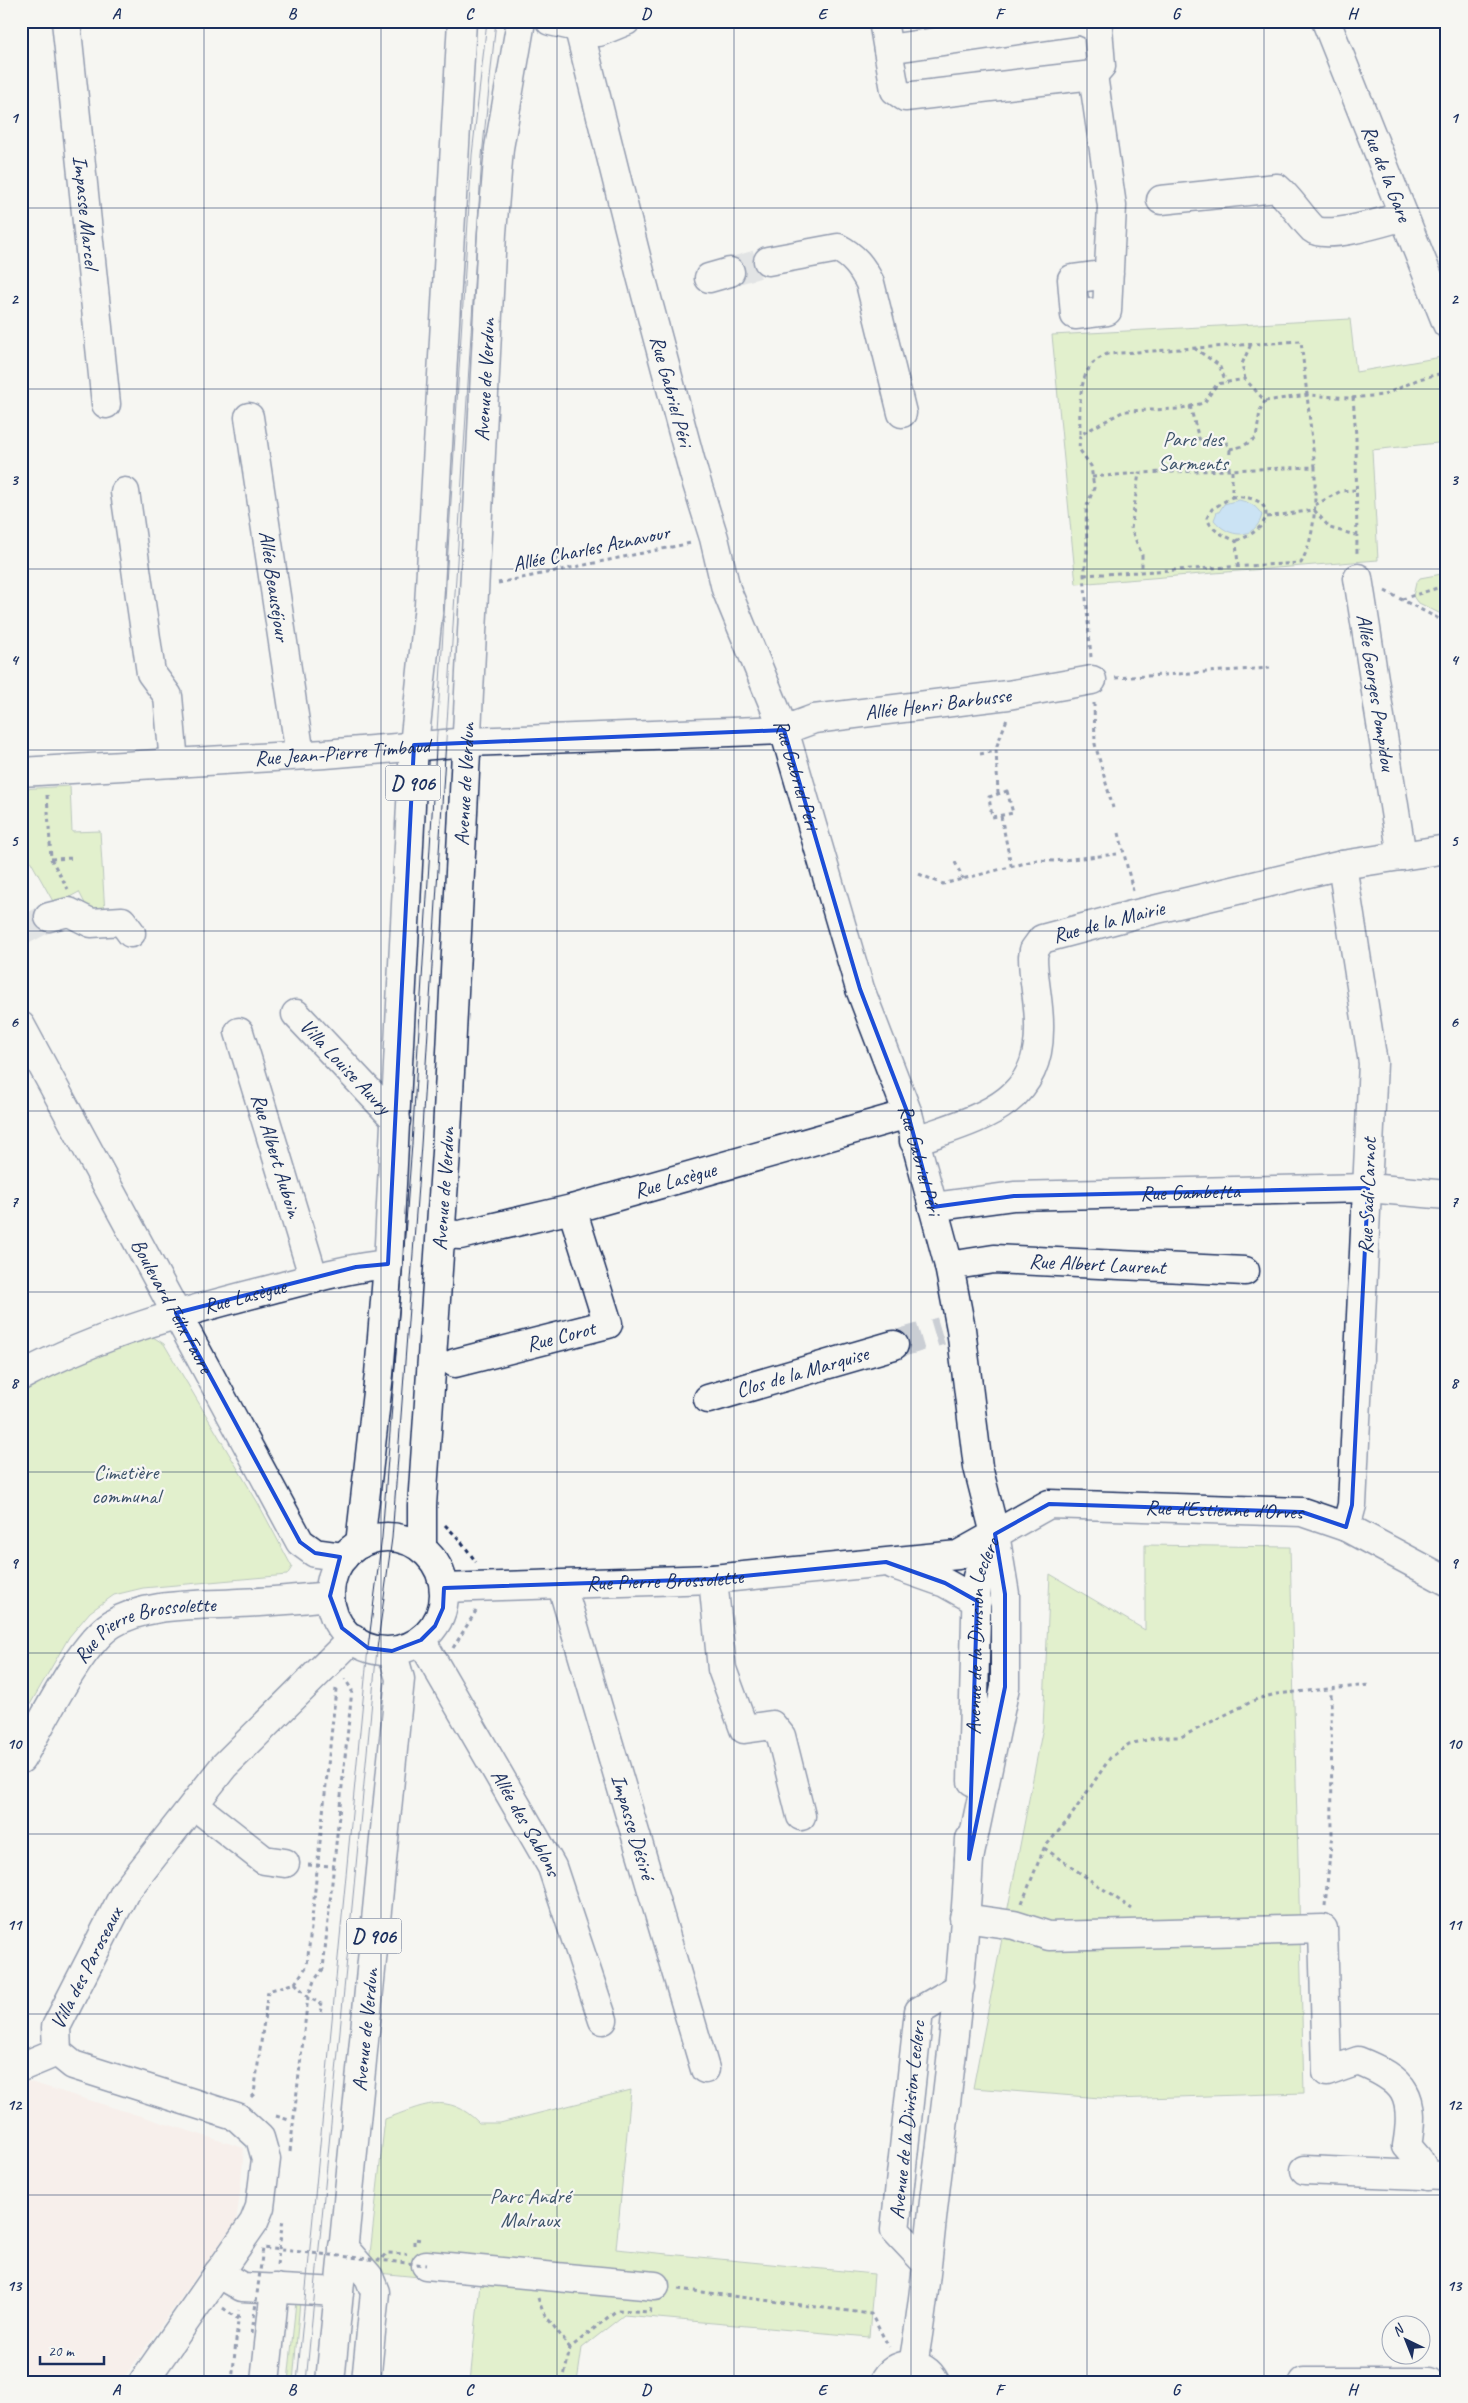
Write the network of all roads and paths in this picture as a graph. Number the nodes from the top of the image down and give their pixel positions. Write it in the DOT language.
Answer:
graph roads {
  1 [pos="66,21"];
  2 [pos="462,21"];
  3 [pos="521,21"];
  4 [pos="550,21"];
  5 [pos="626,21"];
  6 [pos="883,21"];
  7 [pos="1080,21"];
  8 [pos="1326,21"];
  9 [pos="577,24"];
  10 [pos="888,50"];
  11 [pos="1093,75"];
  12 [pos="1161,200"];
  13 [pos="1404,216"];
  14 [pos="768,261"];
  15 [pos="1109,274"];
  16 [pos="1447,324"];
  17 [pos="1251,344"];
  18 [pos="1194,348"];
  19 [pos="1447,372"];
  20 [pos="1245,379"];
  21 [pos="1226,382"];
  22 [pos="1308,395"];
  23 [pos="1353,397"];
  24 [pos="1265,401"];
  25 [pos="106,404"];
  26 [pos="1190,406"];
  27 [pos="902,413"];
  28 [pos="249,417"];
  29 [pos="1080,435"];
  30 [pos="1230,448"];
  31 [pos="1315,467"];
  32 [pos="1230,471"];
  33 [pos="1140,473"];
  34 [pos="1092,477"];
  35 [pos="1355,490"];
  36 [pos="125,492"];
  37 [pos="1232,497"];
  38 [pos="1315,505"];
  39 [pos="1314,510"];
  40 [pos="1267,517"];
  41 [pos="714,538"];
  42 [pos="1236,541"];
  43 [pos="1238,566"];
  44 [pos="1142,572"];
  45 [pos="1358,578"];
  46 [pos="1447,585"];
  47 [pos="473,588"];
  48 [pos="1401,600"];
  49 [pos="1447,623"];
  50 [pos="1270,668"];
  51 [pos="1092,680"];
  52 [pos="1008,695"];
  53 [pos="784,730"];
  54 [pos="468,742"];
  55 [pos="414,745"];
  56 [pos="996,751"];
  57 [pos="980,754"];
  58 [pos="300,755"];
  59 [pos="174,763"];
  60 [pos="21,772"];
  61 [pos="46,787"];
  62 [pos="998,794"];
  63 [pos="1001,816"];
  64 [pos="1118,834"];
  65 [pos="1447,849"];
  66 [pos="1117,854"];
  67 [pos="1402,856"];
  68 [pos="75,858"];
  69 [pos="51,859"];
  70 [pos="955,862"];
  71 [pos="1342,866"];
  72 [pos="1012,868"];
  73 [pos="919,874"];
  74 [pos="963,879"];
  75 [pos="72,897"];
  76 [pos="1139,913"];
  77 [pos="49,917"];
  78 [pos="131,933"];
  79 [pos="296,1014"];
  80 [pos="21,1026"];
  81 [pos="239,1032"];
  82 [pos="908,1114"];
  83 [pos="396,1120"];
  84 [pos="914,1141"];
  85 [pos="1368,1188"];
  86 [pos="1447,1195"];
  87 [pos="933,1207"];
  88 [pos="572,1209"];
  89 [pos="441,1234"];
  90 [pos="388,1264"];
  91 [pos="949,1266"];
  92 [pos="1245,1271"];
  93 [pos="314,1278"];
  94 [pos="176,1313"];
  95 [pos="894,1345"];
  96 [pos="455,1363"];
  97 [pos="21,1376"];
  98 [pos="708,1399"];
  99 [pos="1346,1527"];
  100 [pos="995,1534"];
  101 [pos="422,1548"];
  102 [pos="352,1550"];
  103 [pos="886,1562"];
  104 [pos="713,1580"];
  105 [pos="1447,1581"];
  106 [pos="562,1586"];
  107 [pos="444,1588"];
  108 [pos="330,1596"];
  109 [pos="977,1601"];
  110 [pos="353,1638"];
  111 [pos="421,1640"];
  112 [pos="392,1651"];
  113 [pos="332,1682"];
  114 [pos="1370,1685"];
  115 [pos="1330,1690"];
  116 [pos="350,1709"];
  117 [pos="21,1760"];
  118 [pos="194,1805"];
  119 [pos="802,1816"];
  120 [pos="1044,1848"];
  121 [pos="969,1859"];
  122 [pos="285,1863"];
  123 [pos="318,1865"];
  124 [pos="334,1866"];
  125 [pos="1136,1912"];
  126 [pos="964,1918"];
  127 [pos="1014,1925"];
  128 [pos="1323,1929"];
  129 [pos="295,1983"];
  130 [pos="960,1987"];
  131 [pos="308,1997"];
  132 [pos="322,2012"];
  133 [pos="602,2020"];
  134 [pos="57,2052"];
  135 [pos="21,2067"];
  136 [pos="705,2069"];
  137 [pos="247,2100"];
  138 [pos="276,2116"];
  139 [pos="289,2120"];
  140 [pos="289,2160"];
  141 [pos="1305,2170"];
  142 [pos="1438,2176"];
  143 [pos="284,2209"];
  144 [pos="343,2247"];
  145 [pos="926,2263"];
  146 [pos="426,2265"];
  147 [pos="218,2273"];
  148 [pos="534,2276"];
  149 [pos="655,2286"];
  150 [pos="275,2288"];
  151 [pos="339,2292"];
  152 [pos="238,2320"];
  153 [pos="252,2333"];
  154 [pos="570,2348"];
  155 [pos="898,2371"];
  156 [pos="143,2382"];
  157 [pos="232,2382"];
  158 [pos="265,2382"];
  159 [pos="330,2382"];
  160 [pos="366,2382"];
  161 [pos="563,2382"];
  162 [pos="934,2382"];
  163 [pos="1304,2382"];
  164 [pos="1430,2382"];
  1 -- 25 [label="street, Impasse Marcel"];
  2 -- 55 [label="street, Avenue de Verdun / D 906"];
  3 -- 47 [label="street, Avenue de Verdun"];
  4 -- 9 [label="street"];
  5 -- 9 [label="street"];
  6 -- 10 [label="street"];
  7 -- 10 [label="street"];
  7 -- 11 [label="street"];
  8 -- 13 [label="street, Rue de la Gare"];
  9 -- 41 [label="street, Rue Gabriel Péri"];
  10 -- 11 [label="street"];
  11 -- 15 [label="street"];
  12 -- 13 [label="street"];
  13 -- 16 [label="street, Rue de la Gare"];
  14 -- 27 [label="street"];
  17 -- 18 [label="path"];
  17 -- 20 [label="path"];
  17 -- 22 [label="path"];
  18 -- 21 [label="path"];
  18 -- 29 [label="path"];
  19 -- 23 [label="path"];
  20 -- 21 [label="path"];
  20 -- 24 [label="path"];
  21 -- 26 [label="path"];
  22 -- 23 [label="path"];
  22 -- 24 [label="path"];
  22 -- 31 [label="path"];
  23 -- 35 [label="path"];
  24 -- 30 [label="path"];
  26 -- 29 [label="path"];
  26 -- 30 [label="path"];
  28 -- 58 [label="street, Allée Beauséjour"];
  29 -- 34 [label="path"];
  30 -- 32 [label="path"];
  31 -- 32 [label="path"];
  31 -- 38 [label="path"];
  32 -- 33 [label="path"];
  32 -- 37 [label="path"];
  33 -- 34 [label="path"];
  33 -- 44 [label="path"];
  34 -- 44 [label="path"];
  35 -- 38 [label="path"];
  35 -- 39 [label="path"];
  36 -- 59 [label="street"];
  37 -- 40 [label="path"];
  37 -- 42 [label="path"];
  38 -- 39 [label="path"];
  39 -- 40 [label="path"];
  39 -- 43 [label="path"];
  40 -- 42 [label="path"];
  41 -- 47 [label="path, Allée Charles Aznavour"];
  41 -- 53 [label="street, Rue Gabriel Péri"];
  42 -- 43 [label="path"];
  43 -- 44 [label="path"];
  45 -- 48 [label="path, Allée Georges Pompidou"];
  45 -- 67 [label="street, Allée Georges Pompidou"];
  46 -- 48 [label="path, Allée Georges Pompidou"];
  47 -- 54 [label="street, Avenue de Verdun"];
  48 -- 49 [label="path, Allée Georges Pompidou"];
  50 -- 51 [label="path"];
  51 -- 52 [label="street, Allée Henri Barbusse"];
  52 -- 53 [label="street, Allée Henri Barbusse"];
  52 -- 56 [label="path"];
  53 -- 54 [label="street, Rue Jean-Pierre Timbaud"];
  53 -- 82 [label="street, Rue Gabriel Péri"];
  54 -- 55 [label="street, Rue Jean-Pierre Timbaud"];
  54 -- 89 [label="street, Avenue de Verdun"];
  55 -- 58 [label="street, Rue Jean-Pierre Timbaud"];
  55 -- 83 [label="street, Avenue de Verdun / D 906"];
  56 -- 57 [label="path"];
  56 -- 62 [label="path"];
  58 -- 59 [label="street, Rue Jean-Pierre Timbaud"];
  59 -- 60 [label="street, Rue Jean-Pierre Timbaud"];
  61 -- 69 [label="path"];
  62 -- 63 [label="path"];
  62 -- 63 [label="path"];
  63 -- 72 [label="path"];
  64 -- 76 [label="path"];
  65 -- 67 [label="street, Rue de la Mairie"];
  66 -- 72 [label="path"];
  67 -- 71 [label="street, Rue de la Mairie"];
  68 -- 69 [label="path"];
  69 -- 75 [label="path"];
  70 -- 74 [label="path"];
  71 -- 76 [label="street, Rue de la Mairie"];
  71 -- 85 [label="street, Rue Sadi Carnot"];
  72 -- 74 [label="path"];
  73 -- 74 [label="path"];
  76 -- 84 [label="street, Rue de la Mairie"];
  77 -- 78 [label="street"];
  79 -- 83 [label="street, Villa Louise Auvry"];
  80 -- 94 [label="street, Boulevard Félix Faure"];
  81 -- 93 [label="street, Rue Albert Auboin"];
  82 -- 84 [label="street, Rue Gabriel Péri"];
  82 -- 88 [label="street, Rue Lasègue"];
  83 -- 90 [label="street, Avenue de Verdun / D 906"];
  84 -- 87 [label="street, Rue Gabriel Péri"];
  85 -- 86 [label="street, Rue Gambetta"];
  85 -- 87 [label="street, Rue Gambetta"];
  85 -- 99 [label="street, Rue Sadi Carnot"];
  87 -- 91 [label="street, Rue Gabriel Péri"];
  88 -- 89 [label="street, Rue Lasègue"];
  88 -- 96 [label="street, Rue Corot"];
  89 -- 101 [label="street, Avenue de Verdun"];
  90 -- 93 [label="street, Rue Lasègue"];
  90 -- 102 [label="street, Avenue de Verdun / D 906"];
  91 -- 92 [label="street, Rue Albert Laurent"];
  91 -- 100 [label="street, Rue Gabriel Péri"];
  93 -- 94 [label="street, Rue Lasègue"];
  94 -- 97 [label="street, Rue Lasègue"];
  94 -- 102 [label="street, Boulevard Félix Faure"];
  95 -- 98 [label="street, Clos de la Marquise"];
  99 -- 100 [label="street, Rue d'Estienne d'Orves"];
  99 -- 105 [label="street, Rue d'Estienne d'Orves"];
  100 -- 103 [label="street, Rue Pierre Brossolette"];
  100 -- 109 [label="street, Avenue de la Division Leclerc"];
  100 -- 121 [label="street, Avenue de la Division Leclerc"];
  101 -- 102 [label="street"];
  101 -- 107 [label="street"];
  102 -- 108 [label="street"];
  103 -- 104 [label="street, Rue Pierre Brossolette"];
  103 -- 109 [label="street, Rue Pierre Brossolette"];
  104 -- 106 [label="street, Rue Pierre Brossolette"];
  104 -- 119 [label="street"];
  106 -- 107 [label="street, Rue Pierre Brossolette"];
  106 -- 136 [label="street, Impasse Désiré"];
  107 -- 111 [label="street"];
  108 -- 110 [label="street"];
  108 -- 117 [label="street, Rue Pierre Brossolette"];
  109 -- 121 [label="street, Avenue de la Division Leclerc"];
  110 -- 112 [label="street"];
  110 -- 118 [label="street, Villa des Paroseaux"];
  111 -- 112 [label="street"];
  111 -- 133 [label="street, Allée des Sablons"];
  112 -- 144 [label="street, Avenue de Verdun / D 906"];
  113 -- 123 [label="path"];
  114 -- 115 [label="path"];
  115 -- 120 [label="path"];
  115 -- 128 [label="path"];
  116 -- 124 [label="path"];
  118 -- 122 [label="street"];
  118 -- 134 [label="street, Villa des Paroseaux"];
  120 -- 125 [label="path"];
  120 -- 127 [label="path"];
  121 -- 126 [label="street, Avenue de la Division Leclerc"];
  123 -- 124 [label="path"];
  123 -- 129 [label="path"];
  124 -- 131 [label="path"];
  126 -- 127 [label="street"];
  126 -- 130 [label="street, Avenue de la Division Leclerc"];
  127 -- 128 [label="street"];
  128 -- 142 [label="street"];
  129 -- 131 [label="path"];
  129 -- 137 [label="path"];
  130 -- 145 [label="street, Avenue de la Division Leclerc"];
  130 -- 145 [label="street, Avenue de la Division Leclerc"];
  131 -- 132 [label="path"];
  131 -- 140 [label="path"];
  134 -- 135 [label="street"];
  134 -- 147 [label="street, Villa des Paroseaux"];
  138 -- 139 [label="path"];
  141 -- 142 [label="street"];
  143 -- 150 [label="path"];
  144 -- 151 [label="street, Avenue de Verdun / D 906"];
  144 -- 160 [label="street"];
  145 -- 155 [label="street, Avenue de la Division Leclerc"];
  146 -- 148 [label="street"];
  146 -- 153 [label="path, bridge"];
  147 -- 150 [label="street"];
  147 -- 156 [label="street"];
  148 -- 149 [label="street"];
  148 -- 154 [label="path"];
  149 -- 154 [label="path"];
  149 -- 155 [label="path"];
  150 -- 151 [label="street"];
  150 -- 158 [label="street"];
  151 -- 159 [label="street, Avenue de Verdun / D 906"];
  152 -- 157 [label="path"];
  154 -- 161 [label="path"];
  155 -- 162 [label="street"];
  163 -- 164 [label="street"];
}
